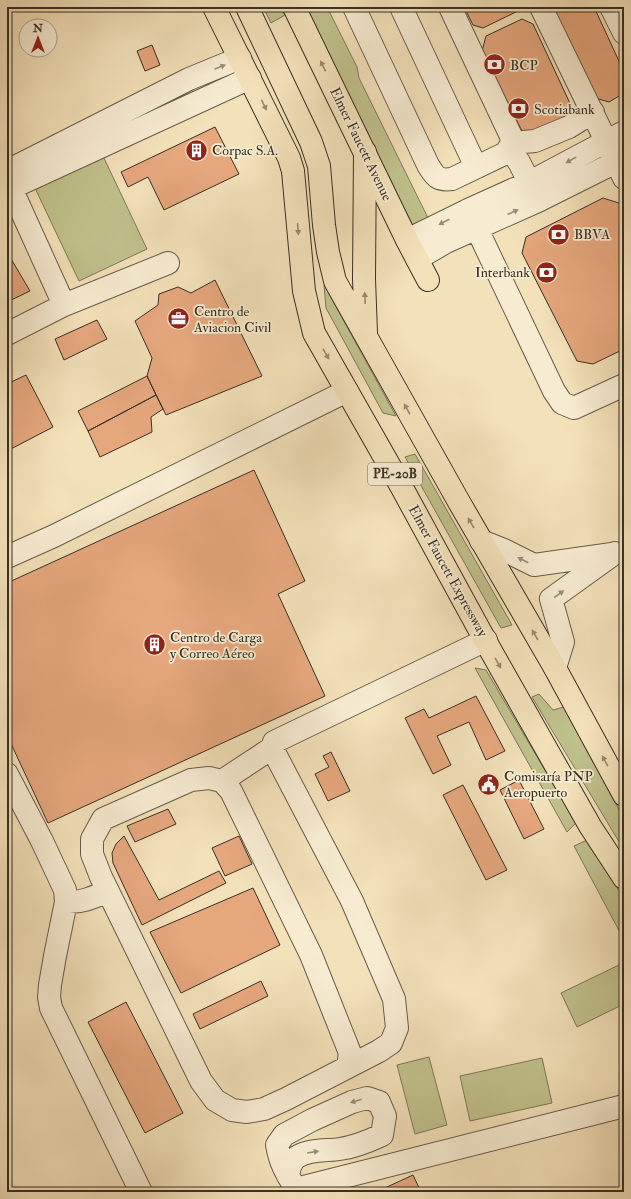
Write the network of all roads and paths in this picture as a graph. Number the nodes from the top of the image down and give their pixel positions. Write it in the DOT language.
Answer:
graph roads {
  1 [pos="214,7"];
  2 [pos="246,7"];
  3 [pos="294,7"];
  4 [pos="354,7"];
  5 [pos="401,7"];
  6 [pos="450,7"];
  7 [pos="540,7"];
  8 [pos="611,7"];
  9 [pos="624,33"];
  10 [pos="237,52"];
  11 [pos="250,78"];
  12 [pos="592,112"];
  13 [pos="615,137"];
  14 [pos="510,146"];
  15 [pos="365,152"];
  16 [pos="7,158"];
  17 [pos="621,166"];
  18 [pos="476,167"];
  19 [pos="8,183"];
  20 [pos="534,192"];
  21 [pos="473,219"];
  22 [pos="407,240"];
  23 [pos="417,259"];
  24 [pos="168,263"];
  25 [pos="428,280"];
  26 [pos="64,305"];
  27 [pos="7,334"];
  28 [pos="366,336"];
  29 [pos="624,385"];
  30 [pos="347,391"];
  31 [pos="481,541"];
  32 [pos="7,557"];
  33 [pos="486,640"];
  34 [pos="555,668"];
  35 [pos="272,748"];
  36 [pos="7,774"];
  37 [pos="222,781"];
  38 [pos="624,795"];
  39 [pos="624,878"];
  40 [pos="108,890"];
  41 [pos="66,902"];
  42 [pos="348,1067"];
  43 [pos="624,1106"];
  44 [pos="292,1186"];
  45 [pos="141,1192"];
  1 -- 10 [label="main road, Elmer Faucett Expressway / PE-20B"];
  2 -- 28 [label="main road, PE-20B"];
  15 -- 3 [label="main road, Elmer Faucett Avenue, one-way"];
  4 -- 18 [label="lane"];
  5 -- 18 [label="lane"];
  6 -- 14 [label="lane"];
  7 -- 12 [label="lane"];
  8 -- 9 [label="lane"];
  10 -- 11 [label="main road, Elmer Faucett Expressway / PE-20B"];
  10 -- 16 [label="lane"];
  19 -- 10 [label="lane, one-way"];
  11 -- 19 [label="lane"];
  11 -- 30 [label="main road, Elmer Faucett Expressway / PE-20B, one-way"];
  12 -- 13 [label="lane"];
  12 -- 14 [label="lane"];
  13 -- 17 [label="lane"];
  13 -- 20 [label="lane, one-way"];
  14 -- 18 [label="lane"];
  14 -- 20 [label="lane"];
  15 -- 22 [label="main road, Elmer Faucett Avenue"];
  28 -- 15 [label="main road, one-way"];
  17 -- 20 [label="lane"];
  19 -- 26 [label="lane"];
  20 -- 21 [label="lane"];
  21 -- 22 [label="lane, one-way"];
  21 -- 23 [label="lane"];
  21 -- 29 [label="lane"];
  22 -- 23 [label="main road, Elmer Faucett Avenue"];
  23 -- 25 [label="main road, Elmer Faucett Avenue"];
  24 -- 26 [label="lane"];
  26 -- 27 [label="lane"];
  31 -- 28 [label="main road, PE-20B, one-way"];
  30 -- 32 [label="lane"];
  30 -- 33 [label="main road, Elmer Faucett Expressway / PE-20B"];
  34 -- 31 [label="main road, PE-20B, one-way"];
  34 -- 31 [label="lane, one-way"];
  33 -- 35 [label="lane"];
  33 -- 39 [label="main road, Elmer Faucett Expressway / PE-20B, one-way"];
  38 -- 34 [label="main road, PE-20B, one-way"];
  35 -- 37 [label="lane"];
  35 -- 42 [label="lane"];
  36 -- 41 [label="lane"];
  37 -- 40 [label="lane"];
  37 -- 42 [label="lane"];
  40 -- 41 [label="lane"];
  40 -- 42 [label="lane"];
  41 -- 45 [label="lane"];
  43 -- 44 [label="lane"];
  44 -- 44 [label="lane, one-way"];
}
